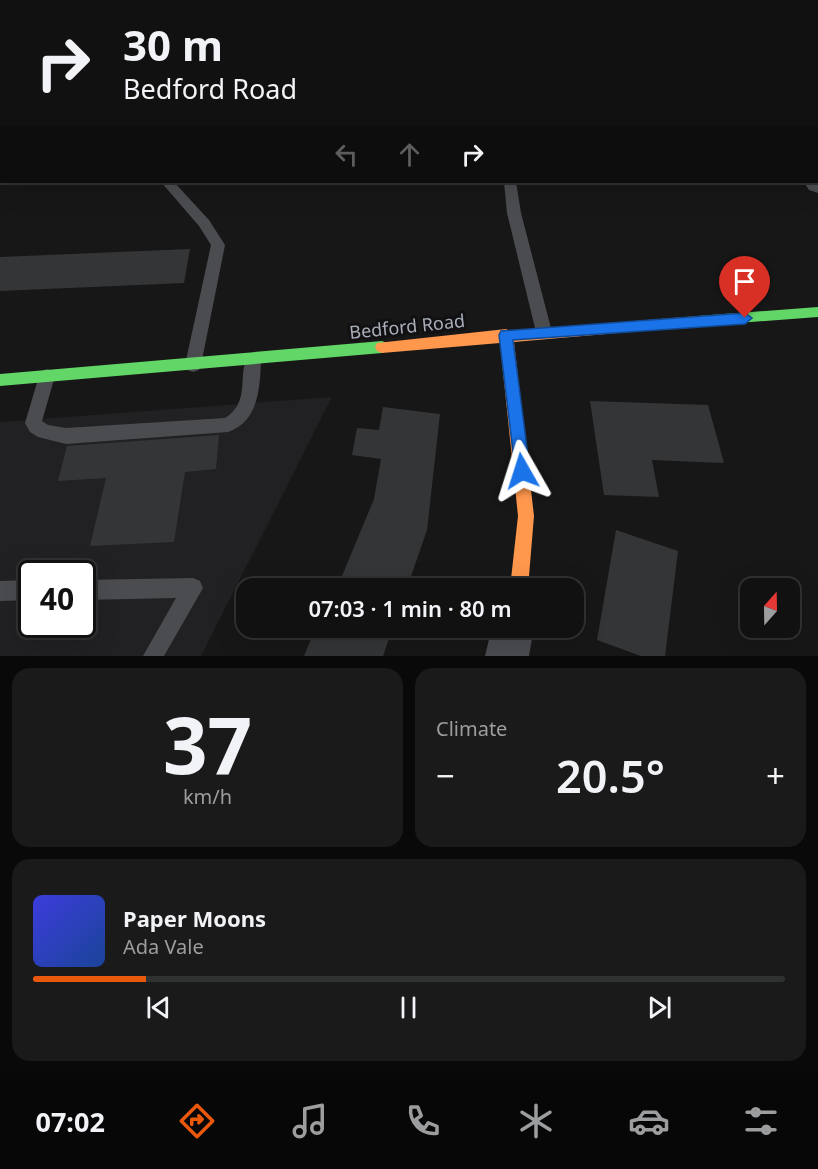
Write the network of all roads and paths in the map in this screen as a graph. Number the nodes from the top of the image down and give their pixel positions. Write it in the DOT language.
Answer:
graph roads {
  1 [pos="169,183"];
  2 [pos="510,183"];
  3 [pos="818,312"];
  4 [pos="544,332"];
  5 [pos="506,335"];
  6 [pos="253,359"];
  7 [pos="193,365"];
  8 [pos="47,376"];
  9 [pos="0,380"];
  10 [pos="520,578"];
  11 [pos="18,590"];
  12 [pos="96,590"];
  13 [pos="0,591"];
  14 [pos="511,638"];
  15 [pos="153,656"];
  16 [pos="507,656"];
  1 -- 7 [label="lane"];
  2 -- 4 [label="lane"];
  3 -- 4 [label="main road, Bedford Road"];
  4 -- 5 [label="main road, Bedford Road"];
  5 -- 6 [label="main road, Bedford Road"];
  5 -- 10 [label="main road"];
  6 -- 7 [label="main road, Bedford Road"];
  6 -- 8 [label="lane"];
  7 -- 8 [label="main road, Bedford Road"];
  8 -- 9 [label="main road, Bedford Road"];
  11 -- 13 [label="lane"];
  12 -- 15 [label="lane"];
  14 -- 16 [label="street"];
}
